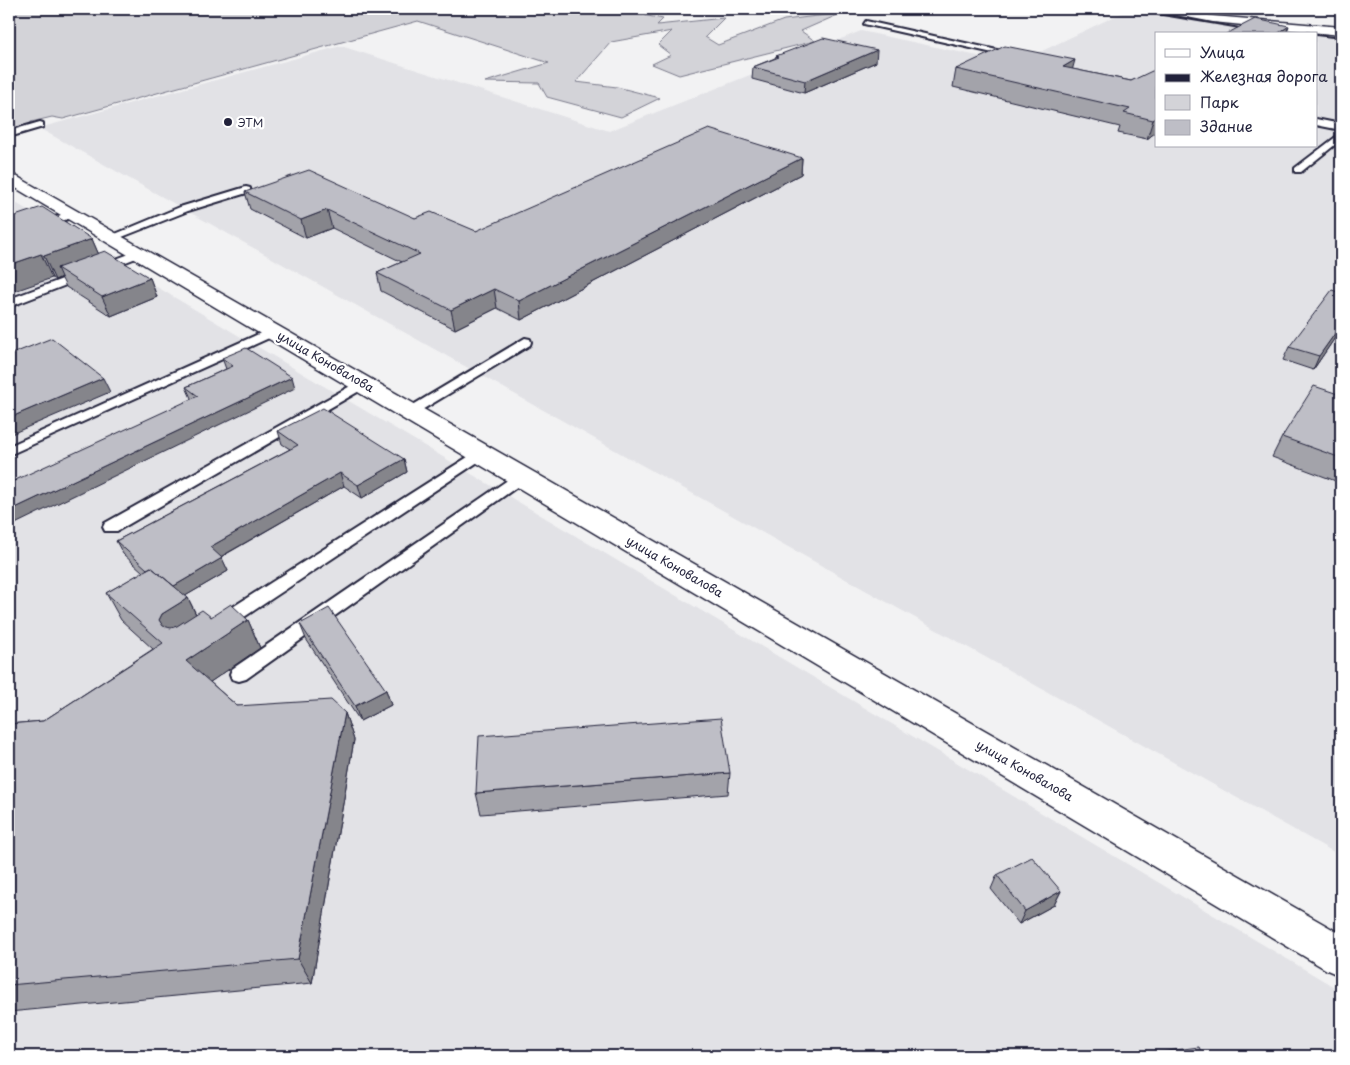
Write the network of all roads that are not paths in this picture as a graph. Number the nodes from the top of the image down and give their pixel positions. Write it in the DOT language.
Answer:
graph roads {
  1 [pos="1161,9"];
  2 [pos="866,23"];
  3 [pos="1341,31"];
  4 [pos="1027,59"];
  5 [pos="1318,122"];
  6 [pos="40,125"];
  7 [pos="1341,128"];
  8 [pos="9,134"];
  9 [pos="1341,136"];
  10 [pos="1298,170"];
  11 [pos="9,177"];
  12 [pos="246,190"];
  13 [pos="73,214"];
  14 [pos="9,235"];
  15 [pos="113,237"];
  16 [pos="140,254"];
  17 [pos="9,303"];
  18 [pos="274,331"];
  19 [pos="525,342"];
  20 [pos="363,383"];
  21 [pos="410,411"];
  22 [pos="9,451"];
  23 [pos="482,453"];
  24 [pos="523,476"];
  25 [pos="111,527"];
  26 [pos="209,631"];
  27 [pos="239,674"];
  28 [pos="1341,956"];
  1 -- 3 [label="street"];
  2 -- 4 [label="lane"];
  5 -- 7 [label="lane"];
  6 -- 8 [label="lane"];
  9 -- 10 [label="lane"];
  11 -- 13 [label="street, улица Коновалова"];
  12 -- 15 [label="lane"];
  13 -- 14 [label="lane"];
  13 -- 15 [label="street, улица Коновалова"];
  15 -- 16 [label="street, улица Коновалова"];
  16 -- 17 [label="lane"];
  16 -- 18 [label="street, улица Коновалова"];
  18 -- 20 [label="street, улица Коновалова"];
  18 -- 22 [label="lane"];
  19 -- 21 [label="lane"];
  20 -- 21 [label="street, улица Коновалова"];
  20 -- 25 [label="lane"];
  21 -- 23 [label="street, улица Коновалова"];
  23 -- 24 [label="street, улица Коновалова"];
  23 -- 26 [label="lane"];
  24 -- 27 [label="lane"];
  24 -- 28 [label="street, улица Коновалова"];
}
